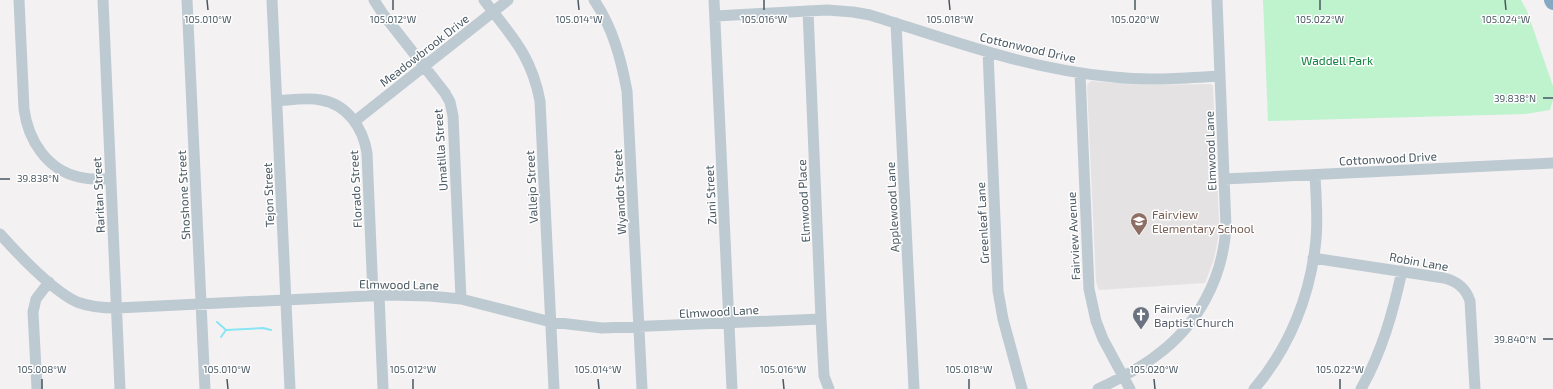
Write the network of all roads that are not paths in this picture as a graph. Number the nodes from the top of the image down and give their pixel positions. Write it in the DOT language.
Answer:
graph roads {
  1 [pos="19,0"];
  2 [pos="103,0"];
  3 [pos="187,0"];
  4 [pos="272,0"];
  5 [pos="374,0"];
  6 [pos="484,0"];
  7 [pos="508,0"];
  8 [pos="594,0"];
  9 [pos="714,0"];
  10 [pos="1217,0"];
  11 [pos="808,11"];
  12 [pos="493,12"];
  13 [pos="715,16"];
  14 [pos="896,23"];
  15 [pos="988,52"];
  16 [pos="424,66"];
  17 [pos="1080,73"];
  18 [pos="1220,76"];
  19 [pos="277,101"];
  20 [pos="355,121"];
  21 [pos="1553,163"];
  22 [pos="1315,175"];
  23 [pos="110,179"];
  24 [pos="1224,179"];
  25 [pos="0,234"];
  26 [pos="1313,258"];
  27 [pos="1402,271"];
  28 [pos="49,282"];
  29 [pos="376,295"];
  30 [pos="461,299"];
  31 [pos="285,300"];
  32 [pos="201,304"];
  33 [pos="116,308"];
  34 [pos="821,319"];
  35 [pos="551,322"];
  36 [pos="729,323"];
  37 [pos="639,328"];
  38 [pos="1123,377"];
  39 [pos="37,389"];
  40 [pos="120,389"];
  41 [pos="205,389"];
  42 [pos="290,389"];
  43 [pos="383,389"];
  44 [pos="554,389"];
  45 [pos="642,389"];
  46 [pos="732,389"];
  47 [pos="829,389"];
  48 [pos="914,389"];
  49 [pos="1022,389"];
  50 [pos="1098,389"];
  51 [pos="1130,389"];
  52 [pos="1254,389"];
  53 [pos="1361,389"];
  54 [pos="1475,389"];
  1 -- 23 [label="street"];
  2 -- 23 [label="street, Raritan Street"];
  3 -- 32 [label="street, Shoshone Street"];
  4 -- 19 [label="street, Tejon Street"];
  5 -- 16 [label="street, Umatilla Street"];
  6 -- 12 [label="street, Vallejo Street"];
  7 -- 12 [label="street, Meadowbrook Drive"];
  8 -- 37 [label="street, Wyandot Street"];
  9 -- 13 [label="street, Zuni Street"];
  10 -- 18 [label="street, Elmwood Lane"];
  11 -- 13 [label="street, Cottonwood Drive"];
  11 -- 14 [label="street, Cottonwood Drive"];
  11 -- 34 [label="street, Elmwood Place"];
  12 -- 16 [label="street, Meadowbrook Drive"];
  12 -- 35 [label="street, Vallejo Street"];
  13 -- 36 [label="street, Zuni Street"];
  14 -- 15 [label="street, Cottonwood Drive"];
  14 -- 48 [label="street, Applewood Lane"];
  15 -- 17 [label="street, Cottonwood Drive"];
  15 -- 49 [label="street, Greenleaf Lane"];
  16 -- 20 [label="street, Meadowbrook Drive"];
  16 -- 30 [label="street, Umatilla Street"];
  17 -- 18 [label="street, Cottonwood Drive"];
  17 -- 38 [label="street, Fairview Avenue"];
  18 -- 24 [label="street, Elmwood Lane"];
  19 -- 20 [label="street, Florado Street"];
  19 -- 31 [label="street, Tejon Street"];
  20 -- 29 [label="street, Florado Street"];
  21 -- 22 [label="street, Cottonwood Drive"];
  22 -- 24 [label="street, Cottonwood Drive"];
  22 -- 26 [label="street"];
  23 -- 33 [label="street, Raritan Street"];
  24 -- 38 [label="street, Elmwood Lane"];
  25 -- 28 [label="street, Elmwood Lane"];
  26 -- 27 [label="street, Robin Lane"];
  26 -- 52 [label="street"];
  27 -- 53 [label="street"];
  27 -- 54 [label="street, Robin Lane"];
  28 -- 33 [label="street, Elmwood Lane"];
  28 -- 39 [label="street"];
  29 -- 30 [label="street, Elmwood Lane"];
  29 -- 31 [label="street, Elmwood Lane"];
  29 -- 43 [label="street, Florado Street"];
  30 -- 35 [label="street, Elmwood Lane"];
  31 -- 32 [label="street, Elmwood Lane"];
  31 -- 42 [label="street, Tejon Street"];
  32 -- 33 [label="street, Elmwood Lane"];
  32 -- 41 [label="street, Shoshone Street"];
  33 -- 40 [label="street, Raritan Street"];
  34 -- 36 [label="street, Elmwood Lane"];
  34 -- 47 [label="street, Elmwood Place"];
  35 -- 37 [label="street, Elmwood Lane"];
  35 -- 44 [label="street, Vallejo Street"];
  36 -- 37 [label="street, Elmwood Lane"];
  36 -- 46 [label="street, Zuni Street"];
  37 -- 45 [label="street, Wyandot Street"];
  38 -- 50 [label="street, Elmwood Lane"];
  38 -- 51 [label="street, Fairview Avenue"];
}
